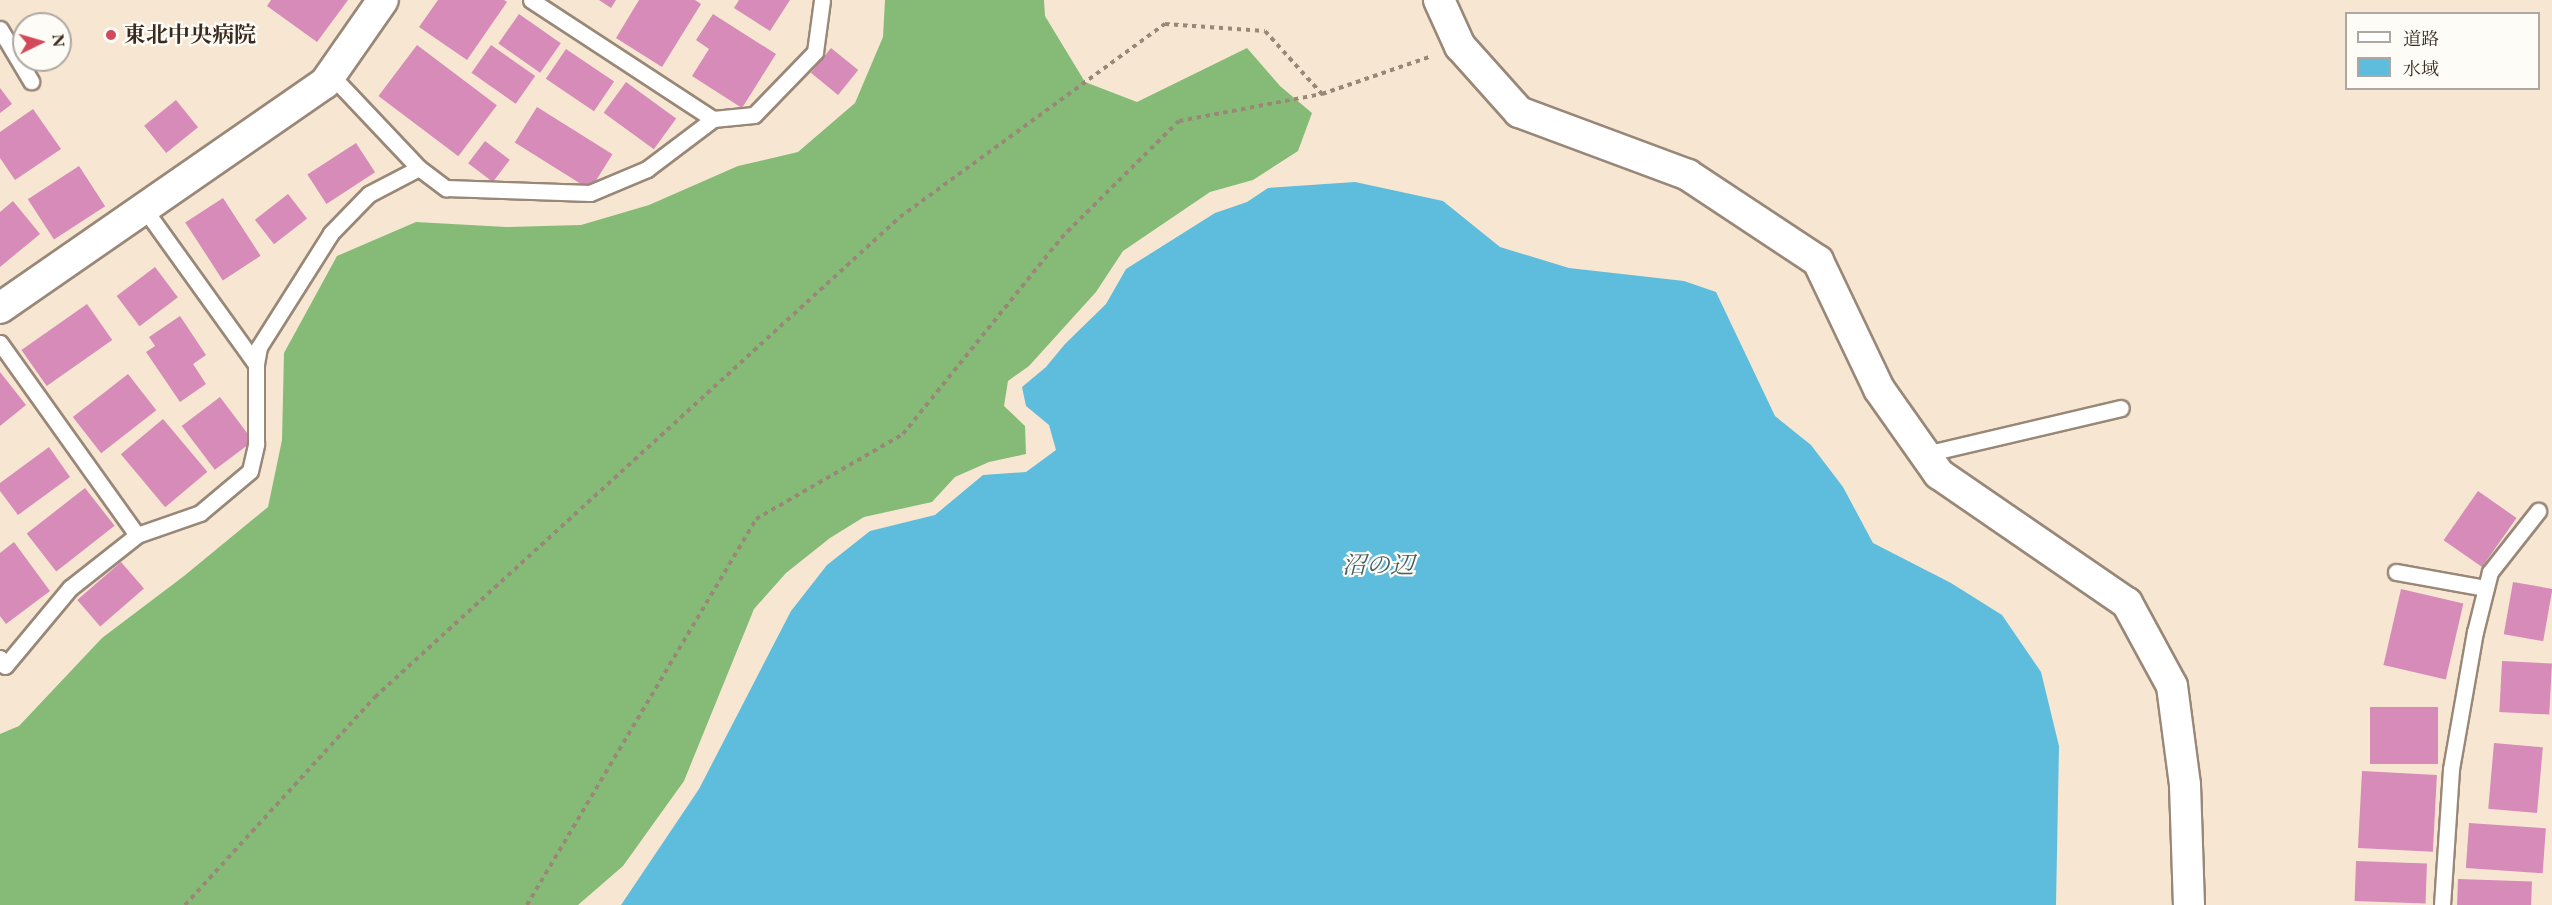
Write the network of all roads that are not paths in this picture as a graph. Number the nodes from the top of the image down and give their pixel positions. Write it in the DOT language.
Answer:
graph roads {
  1 [pos="382,0"];
  2 [pos="531,0"];
  3 [pos="822,0"];
  4 [pos="1439,0"];
  5 [pos="0,29"];
  6 [pos="330,75"];
  7 [pos="31,81"];
  8 [pos="712,119"];
  9 [pos="419,168"];
  10 [pos="143,207"];
  11 [pos="0,308"];
  12 [pos="0,343"];
  13 [pos="256,364"];
  14 [pos="2121,408"];
  15 [pos="1925,454"];
  16 [pos="2538,512"];
  17 [pos="137,535"];
  18 [pos="2396,572"];
  19 [pos="2486,588"];
  20 [pos="2,664"];
  21 [pos="2189,905"];
  22 [pos="2442,905"];
  1 -- 6 [label="street"];
  2 -- 8 [label="lane"];
  3 -- 8 [label="lane"];
  4 -- 15 [label="street"];
  5 -- 7 [label="lane"];
  6 -- 9 [label="lane"];
  6 -- 10 [label="street"];
  8 -- 9 [label="lane"];
  9 -- 13 [label="lane"];
  10 -- 11 [label="street"];
  10 -- 13 [label="lane"];
  12 -- 17 [label="lane"];
  13 -- 17 [label="lane"];
  14 -- 15 [label="lane"];
  15 -- 21 [label="street"];
  16 -- 19 [label="lane"];
  17 -- 20 [label="lane"];
  18 -- 19 [label="lane"];
  19 -- 22 [label="lane"];
}
